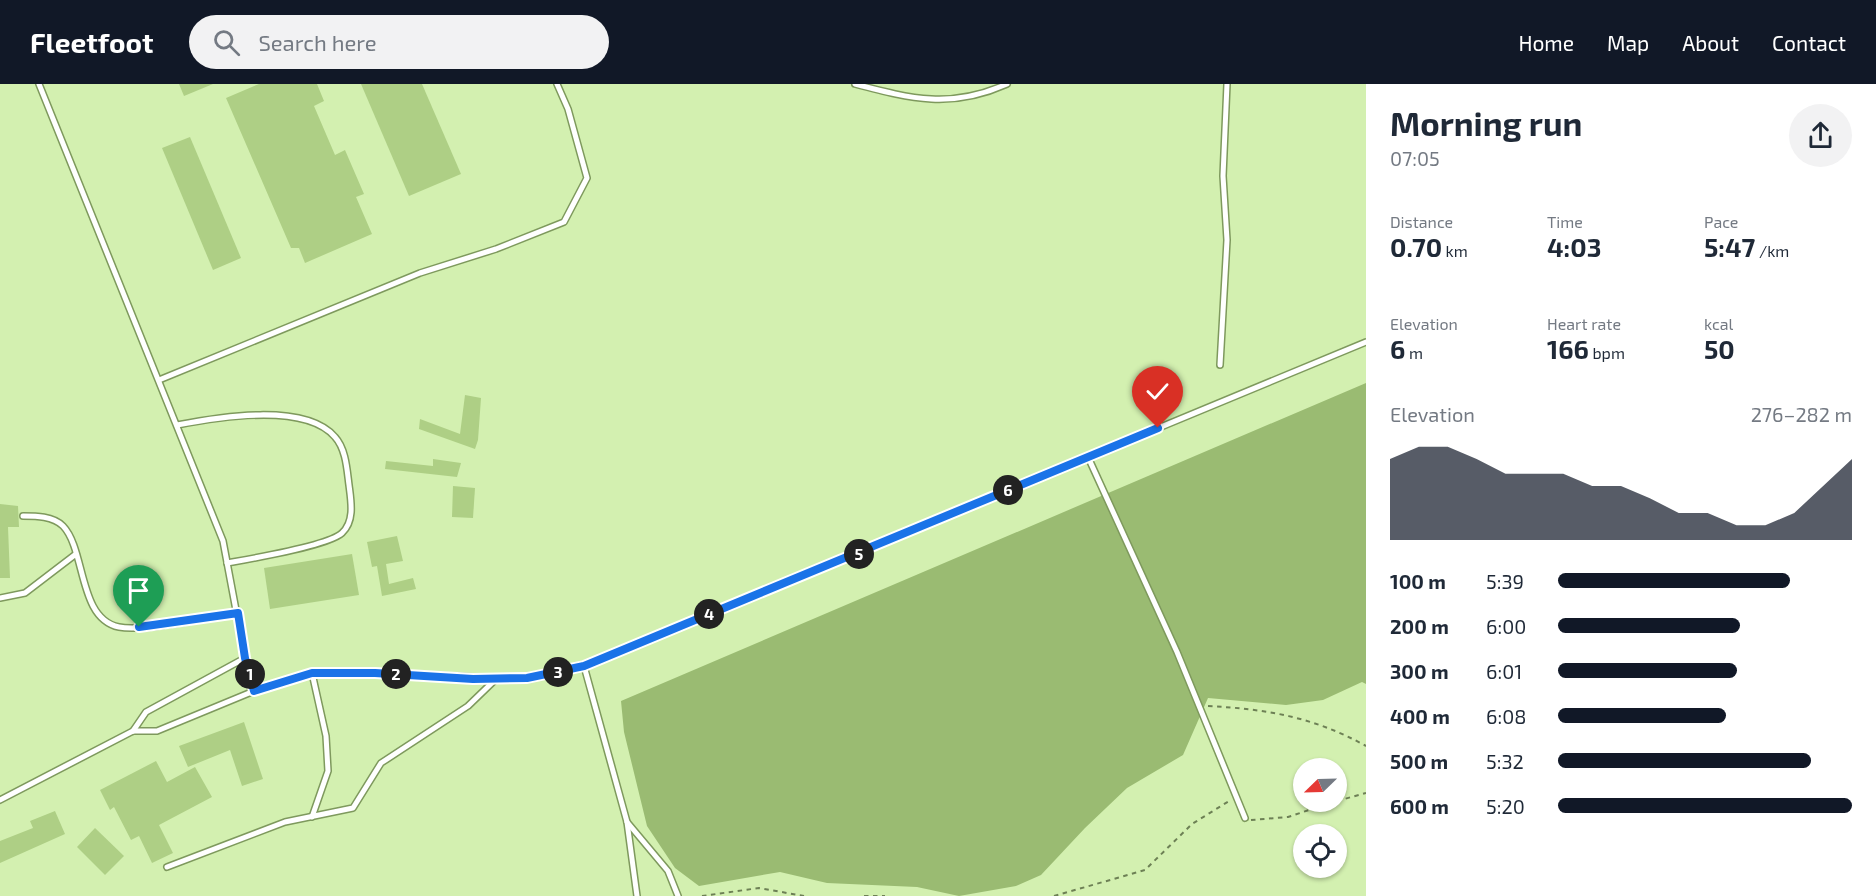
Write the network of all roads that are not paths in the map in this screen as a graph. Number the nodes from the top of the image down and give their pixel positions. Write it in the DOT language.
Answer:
graph roads {
  1 [pos="39,84"];
  2 [pos="557,84"];
  3 [pos="855,84"];
  4 [pos="1007,84"];
  5 [pos="1227,84"];
  6 [pos="1366,342"];
  7 [pos="1220,365"];
  8 [pos="159,380"];
  9 [pos="177,425"];
  10 [pos="1088,457"];
  11 [pos="23,516"];
  12 [pos="76,554"];
  13 [pos="227,563"];
  14 [pos="0,598"];
  15 [pos="238,613"];
  16 [pos="245,658"];
  17 [pos="584,666"];
  18 [pos="312,673"];
  19 [pos="497,678"];
  20 [pos="254,691"];
  21 [pos="133,731"];
  22 [pos="0,800"];
  23 [pos="312,817"];
  24 [pos="1245,818"];
  25 [pos="627,822"];
  26 [pos="167,867"];
  27 [pos="637,896"];
  28 [pos="678,896"];
  1 -- 8 [label="lane"];
  2 -- 8 [label="lane"];
  3 -- 4 [label="lane"];
  5 -- 7 [label="lane"];
  6 -- 10 [label="lane"];
  8 -- 9 [label="lane"];
  9 -- 13 [label="lane"];
  9 -- 13 [label="lane"];
  10 -- 17 [label="lane"];
  10 -- 24 [label="lane"];
  11 -- 12 [label="lane"];
  12 -- 14 [label="lane"];
  12 -- 15 [label="lane"];
  13 -- 15 [label="lane"];
  15 -- 16 [label="lane"];
  16 -- 20 [label="lane"];
  16 -- 21 [label="lane"];
  17 -- 19 [label="lane"];
  17 -- 25 [label="lane"];
  18 -- 19 [label="lane"];
  18 -- 20 [label="lane"];
  18 -- 23 [label="lane"];
  19 -- 23 [label="lane"];
  20 -- 21 [label="lane"];
  21 -- 22 [label="lane"];
  23 -- 26 [label="lane"];
  25 -- 27 [label="lane"];
  25 -- 28 [label="lane"];
}
